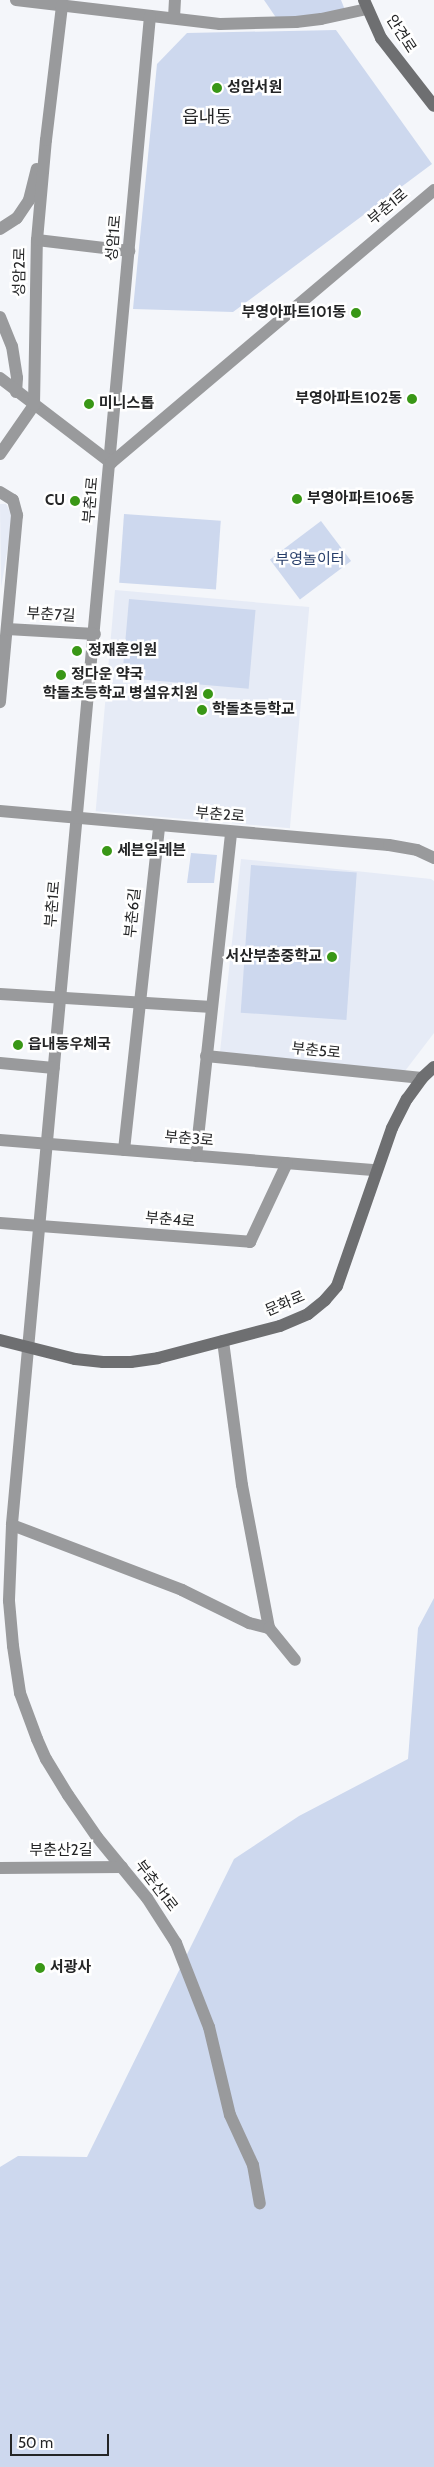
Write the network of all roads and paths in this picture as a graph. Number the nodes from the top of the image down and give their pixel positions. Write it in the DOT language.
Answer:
graph roads {
  1 [pos="16,0"];
  2 [pos="175,0"];
  3 [pos="47,2"];
  4 [pos="366,4"];
  5 [pos="62,5"];
  6 [pos="150,16"];
  7 [pos="174,18"];
  8 [pos="434,106"];
  9 [pos="46,140"];
  10 [pos="434,190"];
  11 [pos="0,229"];
  12 [pos="37,240"];
  13 [pos="129,251"];
  14 [pos="0,317"];
  15 [pos="0,378"];
  16 [pos="16,392"];
  17 [pos="34,405"];
  18 [pos="0,454"];
  19 [pos="111,463"];
  20 [pos="0,492"];
  21 [pos="6,629"];
  22 [pos="95,634"];
  23 [pos="0,702"];
  24 [pos="0,811"];
  25 [pos="78,818"];
  26 [pos="159,826"];
  27 [pos="231,832"];
  28 [pos="434,858"];
  29 [pos="0,994"];
  30 [pos="61,998"];
  31 [pos="140,1003"];
  32 [pos="212,1007"];
  33 [pos="206,1056"];
  34 [pos="0,1063"];
  35 [pos="434,1067"];
  36 [pos="54,1068"];
  37 [pos="422,1078"];
  38 [pos="0,1140"];
  39 [pos="47,1144"];
  40 [pos="124,1150"];
  41 [pos="196,1156"];
  42 [pos="288,1163"];
  43 [pos="376,1170"];
  44 [pos="0,1222"];
  45 [pos="39,1226"];
  46 [pos="0,1340"];
  47 [pos="223,1340"];
  48 [pos="28,1347"];
  49 [pos="12,1526"];
  50 [pos="0,1573"];
  51 [pos="9,1601"];
  52 [pos="269,1628"];
  53 [pos="295,1660"];
  54 [pos="122,1867"];
  55 [pos="0,1868"];
  56 [pos="260,2203"];
  1 -- 3 [label="street"];
  2 -- 7 [label="street"];
  3 -- 5 [label="street"];
  4 -- 7 [label="street"];
  4 -- 8 [label="street, 안견로"];
  5 -- 6 [label="street"];
  5 -- 9 [label="street, 성암2로"];
  6 -- 7 [label="street"];
  6 -- 13 [label="street, 성암1로"];
  9 -- 11 [label="street, 성암2로"];
  9 -- 12 [label="street, 성암2로"];
  10 -- 19 [label="street, 부춘1로"];
  12 -- 13 [label="street"];
  12 -- 17 [label="street, 성암2로"];
  13 -- 19 [label="street, 성암1로"];
  14 -- 16 [label="street"];
  15 -- 16 [label="street, 부춘1로"];
  16 -- 17 [label="street, 부춘1로"];
  17 -- 18 [label="street"];
  17 -- 19 [label="street, 부춘1로"];
  19 -- 22 [label="street, 부춘1로"];
  20 -- 21 [label="street, 부춘7길"];
  21 -- 22 [label="street, 부춘7길"];
  21 -- 23 [label="street, 부춘7길"];
  22 -- 25 [label="street, 부춘1로"];
  24 -- 25 [label="street, 부춘2로"];
  25 -- 26 [label="street, 부춘2로"];
  25 -- 30 [label="street, 부춘1로"];
  26 -- 27 [label="street, 부춘2로"];
  26 -- 31 [label="street, 부춘6길"];
  27 -- 28 [label="street, 부춘2로"];
  27 -- 32 [label="street"];
  29 -- 30 [label="street"];
  30 -- 31 [label="street"];
  30 -- 36 [label="street, 부춘1로"];
  31 -- 32 [label="street"];
  31 -- 40 [label="street, 부춘6길"];
  32 -- 33 [label="street"];
  33 -- 37 [label="street, 부춘5로"];
  33 -- 41 [label="street"];
  34 -- 36 [label="street"];
  35 -- 37 [label="street, 문화로"];
  36 -- 39 [label="street, 부춘1로"];
  37 -- 43 [label="street, 문화로"];
  38 -- 39 [label="street, 부춘3로"];
  39 -- 40 [label="street, 부춘3로"];
  39 -- 45 [label="street, 부춘1로"];
  40 -- 41 [label="street, 부춘3로"];
  41 -- 42 [label="street, 부춘3로"];
  42 -- 43 [label="street, 부춘3로"];
  42 -- 45 [label="street, 부춘4로"];
  43 -- 47 [label="street, 문화로"];
  44 -- 45 [label="street, 부춘4로"];
  45 -- 48 [label="street, 부춘1로"];
  46 -- 48 [label="street, 문화로"];
  47 -- 48 [label="street, 문화로"];
  47 -- 52 [label="street"];
  48 -- 49 [label="street, 부춘산1로"];
  49 -- 51 [label="street, 부춘산1로"];
  49 -- 52 [label="street"];
  50 -- 51 [label="street, 부춘산1로"];
  51 -- 54 [label="street, 부춘산1로"];
  52 -- 53 [label="street"];
  54 -- 55 [label="street, 부춘산2길"];
  54 -- 56 [label="street, 부춘산1로"];
}
